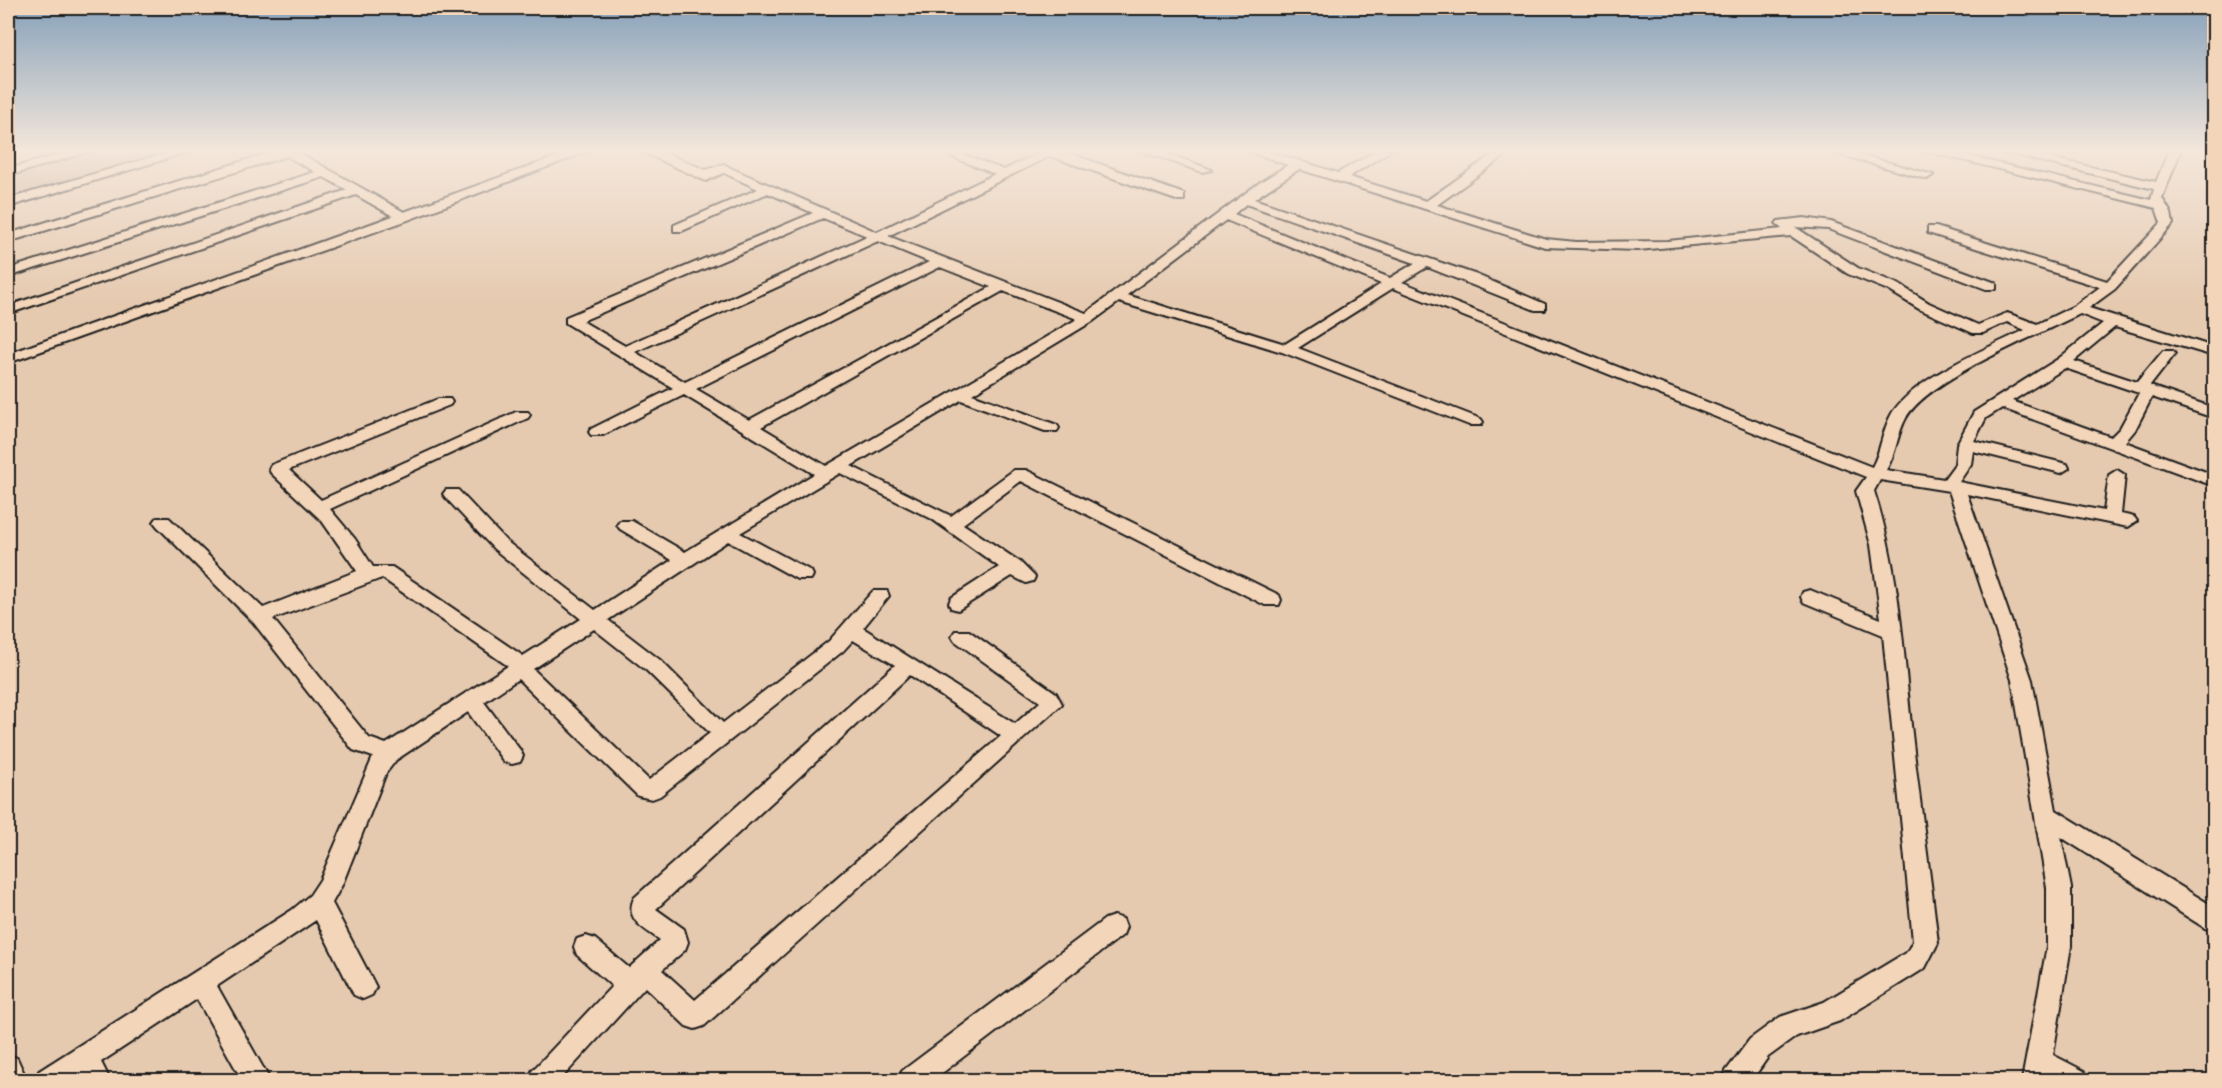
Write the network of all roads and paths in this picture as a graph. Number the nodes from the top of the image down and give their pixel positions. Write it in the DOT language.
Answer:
graph roads {
  1 [pos="127,201"];
  2 [pos="235,201"];
  3 [pos="327,201"];
  4 [pos="376,201"];
  5 [pos="448,201"];
  6 [pos="741,201"];
  7 [pos="794,201"];
  8 [pos="950,201"];
  9 [pos="1244,201"];
  10 [pos="1247,201"];
  11 [pos="1415,201"];
  12 [pos="1434,201"];
  13 [pos="2140,201"];
  14 [pos="2157,201"];
  15 [pos="1428,205"];
  16 [pos="2158,205"];
  17 [pos="822,213"];
  18 [pos="1225,215"];
  19 [pos="404,217"];
  20 [pos="678,228"];
  21 [pos="1932,230"];
  22 [pos="1792,232"];
  23 [pos="878,236"];
  24 [pos="8,238"];
  25 [pos="941,261"];
  26 [pos="1425,262"];
  27 [pos="8,273"];
  28 [pos="1392,283"];
  29 [pos="1991,286"];
  30 [pos="2110,286"];
  31 [pos="1000,287"];
  32 [pos="1115,296"];
  33 [pos="1540,307"];
  34 [pos="2079,309"];
  35 [pos="8,310"];
  36 [pos="1088,318"];
  37 [pos="2113,322"];
  38 [pos="2039,330"];
  39 [pos="1287,350"];
  40 [pos="624,352"];
  41 [pos="2214,352"];
  42 [pos="2168,354"];
  43 [pos="8,359"];
  44 [pos="2063,362"];
  45 [pos="684,388"];
  46 [pos="2144,390"];
  47 [pos="961,394"];
  48 [pos="444,402"];
  49 [pos="2000,402"];
  50 [pos="2214,414"];
  51 [pos="522,416"];
  52 [pos="1475,422"];
  53 [pos="749,428"];
  54 [pos="1051,428"];
  55 [pos="597,432"];
  56 [pos="2115,443"];
  57 [pos="1965,444"];
  58 [pos="2061,468"];
  59 [pos="833,470"];
  60 [pos="1876,475"];
  61 [pos="2117,475"];
  62 [pos="2214,481"];
  63 [pos="1952,485"];
  64 [pos="452,494"];
  65 [pos="320,507"];
  66 [pos="163,522"];
  67 [pos="626,525"];
  68 [pos="951,525"];
  69 [pos="727,533"];
  70 [pos="685,560"];
  71 [pos="368,574"];
  72 [pos="804,575"];
  73 [pos="880,596"];
  74 [pos="1810,597"];
  75 [pos="1272,600"];
  76 [pos="958,603"];
  77 [pos="260,617"];
  78 [pos="594,619"];
  79 [pos="852,630"];
  80 [pos="1894,632"];
  81 [pos="962,636"];
  82 [pos="909,664"];
  83 [pos="520,667"];
  84 [pos="471,700"];
  85 [pos="714,726"];
  86 [pos="1016,735"];
  87 [pos="388,754"];
  88 [pos="512,756"];
  89 [pos="2044,813"];
  90 [pos="319,902"];
  91 [pos="2214,920"];
  92 [pos="1114,927"];
  93 [pos="586,947"];
  94 [pos="637,978"];
  95 [pos="202,983"];
  96 [pos="363,987"];
  97 [pos="8,1067"];
  98 [pos="90,1070"];
  99 [pos="2037,1071"];
  100 [pos="14,1080"];
  101 [pos="50,1080"];
  102 [pos="257,1080"];
  103 [pos="542,1080"];
  104 [pos="912,1080"];
  105 [pos="1736,1080"];
  106 [pos="2073,1080"];
  1 -- 24 [label="street"];
  2 -- 27 [label="street"];
  3 -- 35 [label="street"];
  4 -- 19 [label="street"];
  5 -- 19 [label="street"];
  6 -- 20 [label="street"];
  7 -- 17 [label="street"];
  8 -- 23 [label="street"];
  9 -- 18 [label="street"];
  10 -- 26 [label="street"];
  11 -- 15 [label="street"];
  12 -- 15 [label="street"];
  13 -- 16 [label="street"];
  14 -- 16 [label="street"];
  15 -- 22 [label="street"];
  16 -- 30 [label="street"];
  17 -- 23 [label="street"];
  17 -- 40 [label="street"];
  18 -- 28 [label="street"];
  18 -- 32 [label="street"];
  19 -- 43 [label="street"];
  21 -- 30 [label="street"];
  22 -- 29 [label="street"];
  22 -- 38 [label="street"];
  23 -- 25 [label="street"];
  23 -- 40 [label="street"];
  25 -- 31 [label="street"];
  25 -- 45 [label="street"];
  26 -- 28 [label="street"];
  26 -- 33 [label="street"];
  28 -- 39 [label="street"];
  28 -- 60 [label="street"];
  30 -- 34 [label="street"];
  31 -- 36 [label="street"];
  31 -- 53 [label="street"];
  32 -- 36 [label="street"];
  32 -- 39 [label="street"];
  34 -- 37 [label="street"];
  34 -- 38 [label="street"];
  36 -- 47 [label="street"];
  37 -- 41 [label="street"];
  37 -- 44 [label="street"];
  38 -- 60 [label="street"];
  39 -- 52 [label="street"];
  40 -- 45 [label="street"];
  42 -- 46 [label="street"];
  44 -- 46 [label="street"];
  44 -- 49 [label="street"];
  45 -- 53 [label="street"];
  45 -- 55 [label="street"];
  46 -- 50 [label="street"];
  46 -- 56 [label="street"];
  47 -- 54 [label="street"];
  47 -- 59 [label="street"];
  48 -- 65 [label="street"];
  49 -- 56 [label="street"];
  49 -- 57 [label="street"];
  51 -- 65 [label="street"];
  53 -- 59 [label="street"];
  56 -- 62 [label="street"];
  57 -- 58 [label="street"];
  57 -- 63 [label="street"];
  59 -- 68 [label="street"];
  59 -- 69 [label="street"];
  60 -- 63 [label="street"];
  60 -- 80 [label="street"];
  61 -- 63 [label="street"];
  63 -- 89 [label="street"];
  64 -- 78 [label="street"];
  65 -- 71 [label="street"];
  66 -- 77 [label="street"];
  67 -- 70 [label="street"];
  68 -- 75 [label="street"];
  68 -- 76 [label="street"];
  69 -- 70 [label="street"];
  69 -- 72 [label="street"];
  70 -- 78 [label="street"];
  71 -- 77 [label="street"];
  71 -- 83 [label="street"];
  73 -- 79 [label="street"];
  74 -- 80 [label="street"];
  77 -- 87 [label="street"];
  78 -- 83 [label="street"];
  78 -- 85 [label="street"];
  79 -- 82 [label="street"];
  79 -- 83 [label="street"];
  80 -- 105 [label="street"];
  81 -- 86 [label="street"];
  82 -- 86 [label="street"];
  82 -- 94 [label="street"];
  83 -- 84 [label="street"];
  84 -- 87 [label="street"];
  84 -- 88 [label="street"];
  86 -- 94 [label="street"];
  87 -- 90 [label="street"];
  89 -- 91 [label="street"];
  89 -- 99 [label="street"];
  90 -- 95 [label="street"];
  90 -- 96 [label="street"];
  92 -- 104 [label="street"];
  93 -- 94 [label="street"];
  94 -- 103 [label="street"];
  95 -- 98 [label="street"];
  95 -- 102 [label="street"];
  97 -- 100 [label="street"];
  98 -- 101 [label="street"];
  99 -- 106 [label="street"];
}
